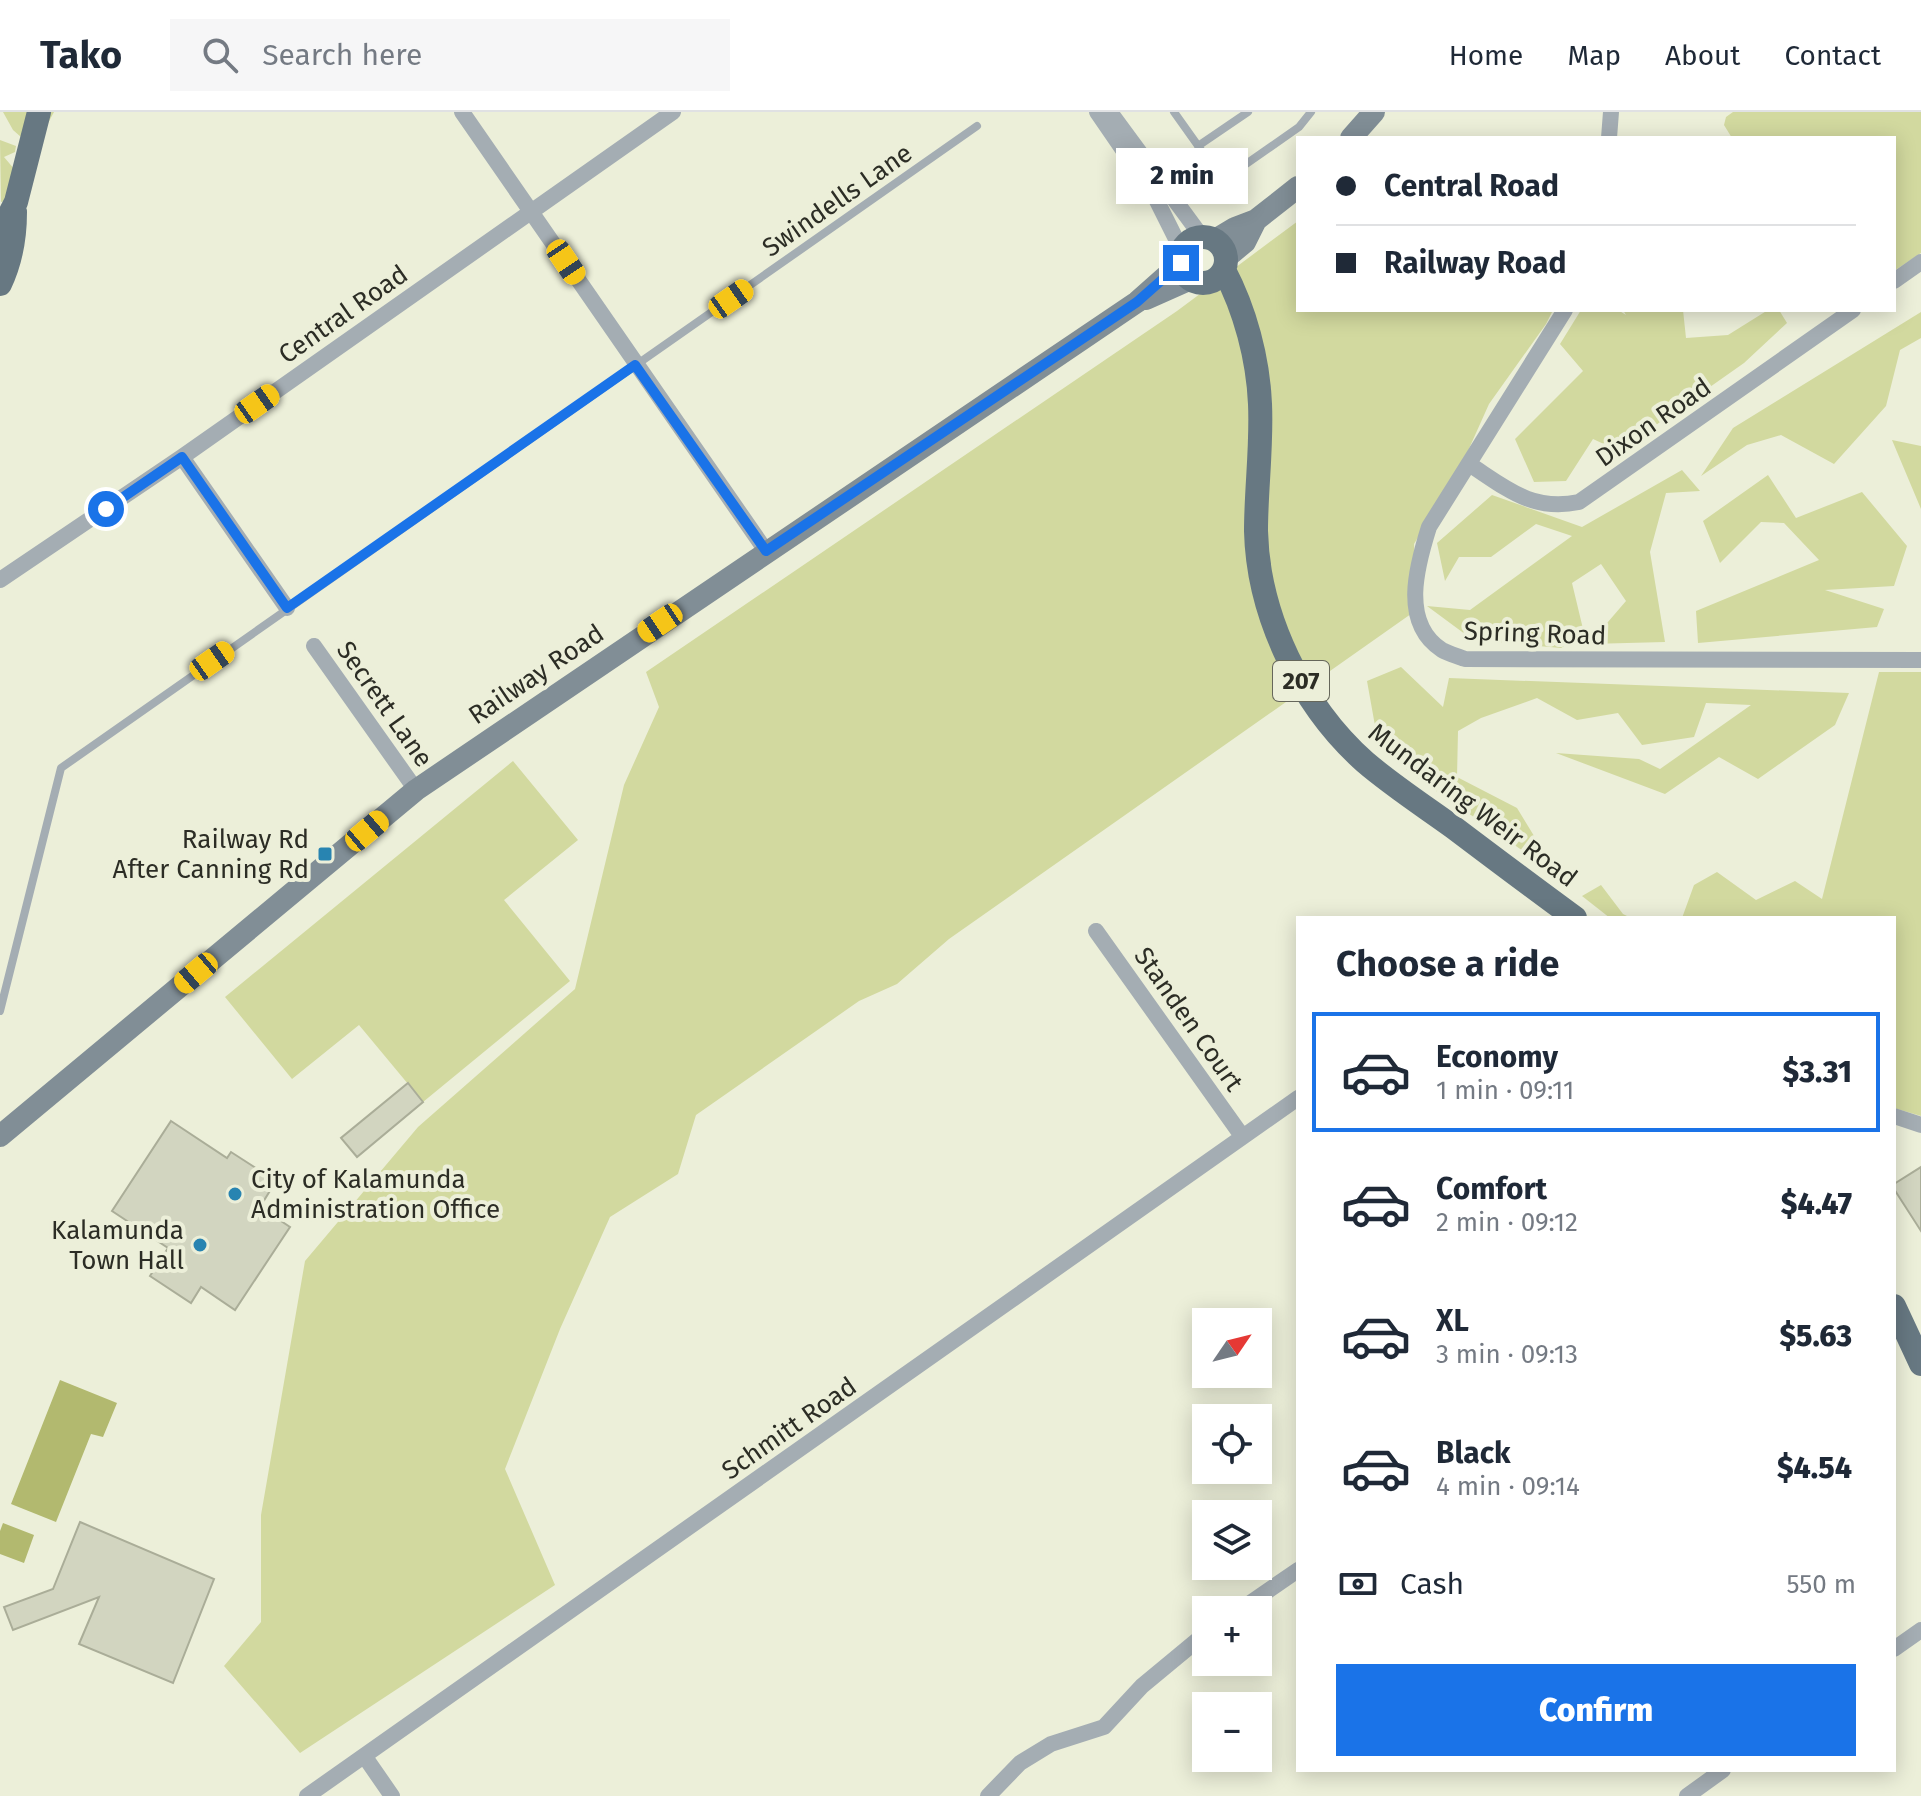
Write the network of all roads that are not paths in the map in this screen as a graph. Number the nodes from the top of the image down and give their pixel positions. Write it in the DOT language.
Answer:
graph roads {
  1 [pos="39,112"];
  2 [pos="462,112"];
  3 [pos="673,112"];
  4 [pos="1097,112"];
  5 [pos="1110,112"];
  6 [pos="1174,112"];
  7 [pos="1248,112"];
  8 [pos="1311,112"];
  9 [pos="1374,112"];
  10 [pos="1611,112"];
  11 [pos="977,126"];
  12 [pos="1353,136"];
  13 [pos="1609,136"];
  14 [pos="1198,146"];
  15 [pos="1296,189"];
  16 [pos="16,202"];
  17 [pos="531,211"];
  18 [pos="0,233"];
  19 [pos="1202,260"];
  20 [pos="1921,262"];
  21 [pos="1896,280"];
  22 [pos="0,284"];
  23 [pos="1564,312"];
  24 [pos="1850,312"];
  25 [pos="635,365"];
  26 [pos="182,457"];
  27 [pos="1469,464"];
  28 [pos="766,551"];
  29 [pos="0,580"];
  30 [pos="287,608"];
  31 [pos="314,646"];
  32 [pos="1921,660"];
  33 [pos="416,790"];
  34 [pos="1566,916"];
  35 [pos="1096,931"];
  36 [pos="0,1011"];
  37 [pos="1296,1099"];
  38 [pos="1896,1117"];
  39 [pos="1921,1125"];
  40 [pos="0,1136"];
  41 [pos="1242,1136"];
  42 [pos="1896,1310"];
  43 [pos="1921,1364"];
  44 [pos="1296,1571"];
  45 [pos="1260,1596"];
  46 [pos="1921,1630"];
  47 [pos="1192,1645"];
  48 [pos="1896,1648"];
  49 [pos="365,1757"];
  50 [pos="1720,1772"];
  51 [pos="307,1796"];
  52 [pos="392,1796"];
  53 [pos="988,1796"];
  54 [pos="1687,1796"];
  1 -- 16 [label="main road"];
  2 -- 17 [label="street"];
  3 -- 17 [label="street, Central Road"];
  4 -- 19 [label="street, 207"];
  5 -- 19 [label="street, 207"];
  6 -- 14 [label="lane"];
  7 -- 14 [label="lane"];
  8 -- 14 [label="lane"];
  9 -- 12 [label="street"];
  10 -- 13 [label="street"];
  11 -- 25 [label="lane, Swindells Lane"];
  15 -- 19 [label="street, Railway Road"];
  16 -- 18 [label="main road"];
  16 -- 22 [label="main road"];
  17 -- 25 [label="street"];
  17 -- 26 [label="street, Central Road"];
  19 -- 28 [label="street, Railway Road"];
  19 -- 34 [label="main road, Mundaring Weir Road / 207"];
  20 -- 21 [label="street"];
  23 -- 27 [label="street, Spring Road"];
  24 -- 27 [label="street, Dixon Road"];
  25 -- 28 [label="street"];
  25 -- 30 [label="lane, Swindells Lane"];
  26 -- 29 [label="street, Central Road"];
  26 -- 30 [label="street"];
  27 -- 32 [label="street, Spring Road"];
  28 -- 33 [label="street, Railway Road"];
  30 -- 36 [label="lane, Swindells Lane"];
  31 -- 33 [label="street, Secrett Lane"];
  33 -- 40 [label="street, Railway Road"];
  35 -- 41 [label="street, Standen Court"];
  37 -- 41 [label="street, Schmitt Road"];
  38 -- 39 [label="street"];
  41 -- 49 [label="street, Schmitt Road"];
  42 -- 43 [label="main road"];
  44 -- 45 [label="street"];
  46 -- 48 [label="street"];
  47 -- 53 [label="street"];
  49 -- 51 [label="street, Schmitt Road"];
  49 -- 52 [label="street"];
  50 -- 54 [label="street"];
}
